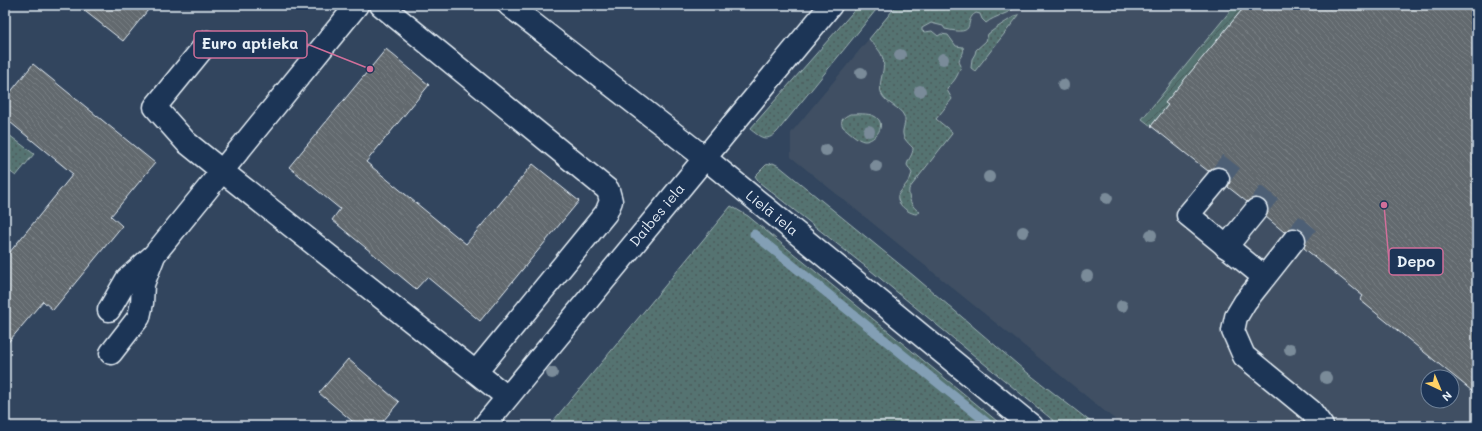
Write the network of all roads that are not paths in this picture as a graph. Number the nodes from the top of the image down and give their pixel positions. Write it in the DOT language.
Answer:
graph roads {
  1 [pos="357,5"];
  2 [pos="380,5"];
  3 [pos="509,5"];
  4 [pos="831,5"];
  5 [pos="208,42"];
  6 [pos="705,158"];
  7 [pos="222,171"];
  8 [pos="1218,179"];
  9 [pos="1256,210"];
  10 [pos="1294,240"];
  11 [pos="1226,247"];
  12 [pos="154,255"];
  13 [pos="1264,278"];
  14 [pos="110,310"];
  15 [pos="111,353"];
  16 [pos="476,372"];
  17 [pos="507,397"];
  18 [pos="484,426"];
  19 [pos="1032,426"];
  20 [pos="1322,426"];
  1 -- 7 [label="street"];
  2 -- 16 [label="street"];
  3 -- 6 [label="street, Lielā iela"];
  4 -- 6 [label="street, Daibes iela"];
  5 -- 7 [label="street"];
  6 -- 17 [label="street, Daibes iela"];
  6 -- 19 [label="street, Lielā iela"];
  7 -- 12 [label="street"];
  7 -- 16 [label="street"];
  8 -- 11 [label="street"];
  9 -- 11 [label="street"];
  10 -- 13 [label="street"];
  11 -- 13 [label="street"];
  12 -- 14 [label="street"];
  12 -- 15 [label="street"];
  13 -- 20 [label="street"];
  16 -- 17 [label="street"];
  17 -- 18 [label="street, Daibes iela"];
}
